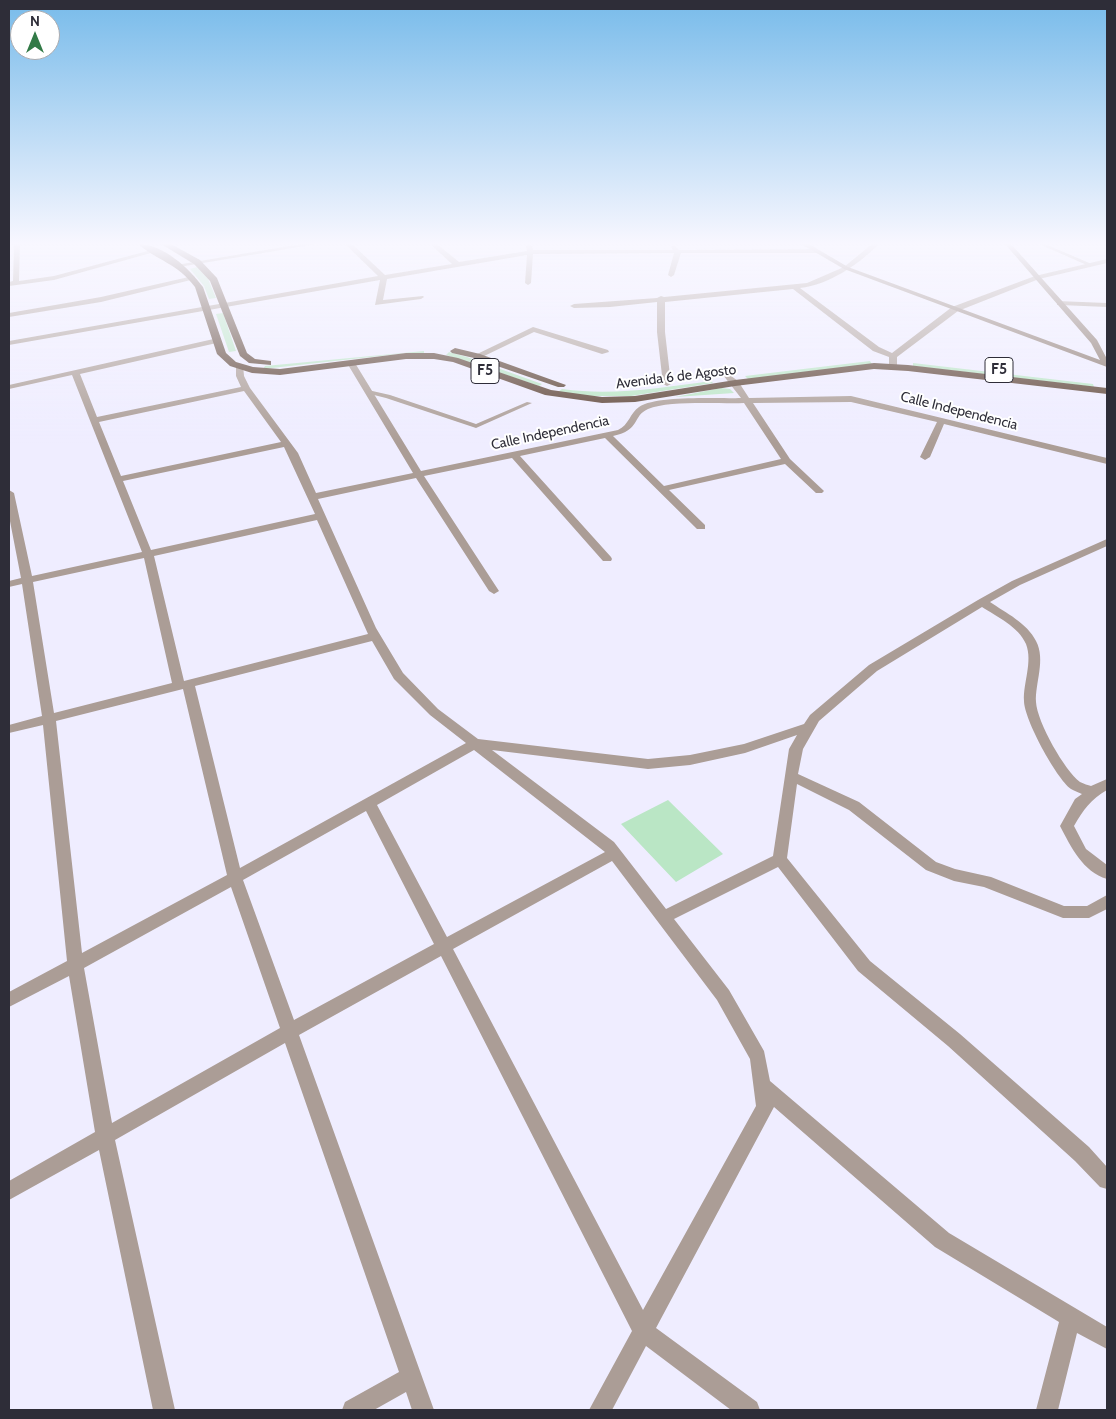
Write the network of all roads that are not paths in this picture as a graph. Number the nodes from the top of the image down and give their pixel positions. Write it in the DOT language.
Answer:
graph roads {
  1 [pos="37,310"];
  2 [pos="194,310"];
  3 [pos="208,310"];
  4 [pos="227,310"];
  5 [pos="661,310"];
  6 [pos="825,310"];
  7 [pos="954,310"];
  8 [pos="958,310"];
  9 [pos="1066,310"];
  10 [pos="9,315"];
  11 [pos="218,340"];
  12 [pos="9,343"];
  13 [pos="436,352"];
  14 [pos="605,352"];
  15 [pos="224,356"];
  16 [pos="477,356"];
  17 [pos="241,360"];
  18 [pos="893,360"];
  19 [pos="262,363"];
  20 [pos="351,363"];
  21 [pos="1107,365"];
  22 [pos="75,372"];
  23 [pos="727,375"];
  24 [pos="735,383"];
  25 [pos="1107,383"];
  26 [pos="556,384"];
  27 [pos="663,384"];
  28 [pos="9,387"];
  29 [pos="246,388"];
  30 [pos="626,389"];
  31 [pos="545,391"];
  32 [pos="1107,391"];
  33 [pos="368,392"];
  34 [pos="746,400"];
  35 [pos="529,403"];
  36 [pos="94,420"];
  37 [pos="942,420"];
  38 [pos="607,435"];
  39 [pos="286,444"];
  40 [pos="514,455"];
  41 [pos="925,457"];
  42 [pos="787,461"];
  43 [pos="1107,461"];
  44 [pos="419,475"];
  45 [pos="118,479"];
  46 [pos="662,489"];
  47 [pos="819,490"];
  48 [pos="9,493"];
  49 [pos="312,497"];
  50 [pos="321,516"];
  51 [pos="701,527"];
  52 [pos="1107,542"];
  53 [pos="148,554"];
  54 [pos="607,559"];
  55 [pos="27,580"];
  56 [pos="9,584"];
  57 [pos="494,591"];
  58 [pos="982,602"];
  59 [pos="374,636"];
  60 [pos="183,685"];
  61 [pos="49,719"];
  62 [pos="809,726"];
  63 [pos="9,730"];
  64 [pos="476,743"];
  65 [pos="791,776"];
  66 [pos="1107,784"];
  67 [pos="1092,792"];
  68 [pos="369,803"];
  69 [pos="615,854"];
  70 [pos="780,859"];
  71 [pos="1107,873"];
  72 [pos="235,878"];
  73 [pos="1107,901"];
  74 [pos="664,917"];
  75 [pos="442,947"];
  76 [pos="75,964"];
  77 [pos="9,1000"];
  78 [pos="290,1031"];
  79 [pos="762,1085"];
  80 [pos="105,1136"];
  81 [pos="1107,1180"];
  82 [pos="9,1191"];
  83 [pos="1070,1318"];
  84 [pos="642,1331"];
  85 [pos="1107,1339"];
  86 [pos="412,1378"];
  87 [pos="164,1410"];
  88 [pos="353,1410"];
  89 [pos="423,1410"];
  90 [pos="600,1410"];
  91 [pos="750,1410"];
  92 [pos="1047,1410"];
  1 -- 10 [label="street"];
  2 -- 12 [label="street"];
  3 -- 11 [label="highway"];
  4 -- 17 [label="highway"];
  5 -- 27 [label="street"];
  6 -- 18 [label="street"];
  7 -- 18 [label="street"];
  8 -- 21 [label="street"];
  9 -- 21 [label="street"];
  11 -- 15 [label="highway"];
  11 -- 22 [label="street"];
  13 -- 16 [label="highway, Avenida 6 de Agosto / F5"];
  13 -- 19 [label="highway, Avenida 6 de Agosto / F5"];
  13 -- 20 [label="highway, Avenida 6 de Agosto / F5"];
  13 -- 31 [label="highway, Avenida 6 de Agosto / F5"];
  14 -- 16 [label="street"];
  15 -- 17 [label="highway"];
  15 -- 17 [label="highway, Avenida 6 de Agosto / F5"];
  16 -- 26 [label="highway, Avenida 6 de Agosto / F5"];
  17 -- 19 [label="highway"];
  17 -- 19 [label="highway, Avenida 6 de Agosto / F5"];
  17 -- 20 [label="highway, Avenida 6 de Agosto / F5"];
  17 -- 29 [label="street"];
  18 -- 23 [label="highway, Avenida 6 de Agosto / F5"];
  18 -- 24 [label="highway, Avenida 6 de Agosto / F5"];
  18 -- 25 [label="highway, Avenida 6 de Agosto / F5"];
  18 -- 32 [label="highway, Avenida 6 de Agosto / F5"];
  20 -- 33 [label="street"];
  22 -- 28 [label="street"];
  22 -- 36 [label="street"];
  23 -- 24 [label="street"];
  23 -- 27 [label="highway, Avenida 6 de Agosto / F5"];
  24 -- 31 [label="highway, Avenida 6 de Agosto / F5"];
  24 -- 34 [label="street"];
  26 -- 30 [label="highway, Avenida 6 de Agosto / F5"];
  26 -- 31 [label="highway"];
  29 -- 36 [label="street"];
  29 -- 39 [label="street"];
  33 -- 35 [label="lane"];
  33 -- 44 [label="street"];
  34 -- 37 [label="street, Calle Independencia"];
  34 -- 38 [label="street, Calle Independencia"];
  34 -- 42 [label="street"];
  36 -- 45 [label="street"];
  37 -- 41 [label="street"];
  37 -- 43 [label="street, Calle Independencia"];
  38 -- 40 [label="street, Calle Independencia"];
  38 -- 46 [label="street"];
  39 -- 45 [label="street"];
  39 -- 49 [label="street"];
  40 -- 44 [label="street, Calle Independencia"];
  40 -- 54 [label="street"];
  42 -- 46 [label="street"];
  42 -- 47 [label="street"];
  44 -- 49 [label="street, Calle Independencia"];
  44 -- 57 [label="street"];
  45 -- 53 [label="street"];
  46 -- 51 [label="street"];
  48 -- 55 [label="street"];
  49 -- 50 [label="street"];
  50 -- 53 [label="street"];
  50 -- 59 [label="street"];
  52 -- 58 [label="street"];
  53 -- 55 [label="street"];
  53 -- 60 [label="street"];
  55 -- 56 [label="street"];
  55 -- 61 [label="street"];
  58 -- 62 [label="street"];
  58 -- 67 [label="street"];
  59 -- 60 [label="street"];
  59 -- 64 [label="street"];
  60 -- 61 [label="street"];
  60 -- 72 [label="street"];
  61 -- 63 [label="street"];
  61 -- 76 [label="street"];
  62 -- 64 [label="street"];
  62 -- 65 [label="street"];
  64 -- 68 [label="street"];
  64 -- 69 [label="street"];
  65 -- 70 [label="street"];
  65 -- 73 [label="street"];
  66 -- 67 [label="street"];
  67 -- 71 [label="street"];
  68 -- 72 [label="street"];
  68 -- 75 [label="street"];
  69 -- 74 [label="street"];
  69 -- 75 [label="street"];
  70 -- 74 [label="street"];
  70 -- 81 [label="street"];
  72 -- 76 [label="street"];
  72 -- 78 [label="street"];
  74 -- 79 [label="street"];
  75 -- 78 [label="street"];
  75 -- 84 [label="street"];
  76 -- 77 [label="street"];
  76 -- 80 [label="street"];
  78 -- 80 [label="street"];
  78 -- 86 [label="street"];
  79 -- 83 [label="street"];
  79 -- 84 [label="street"];
  80 -- 82 [label="street"];
  80 -- 87 [label="street"];
  83 -- 85 [label="street"];
  83 -- 92 [label="street"];
  84 -- 90 [label="street"];
  84 -- 91 [label="street"];
  86 -- 88 [label="street"];
  86 -- 89 [label="street"];
}
